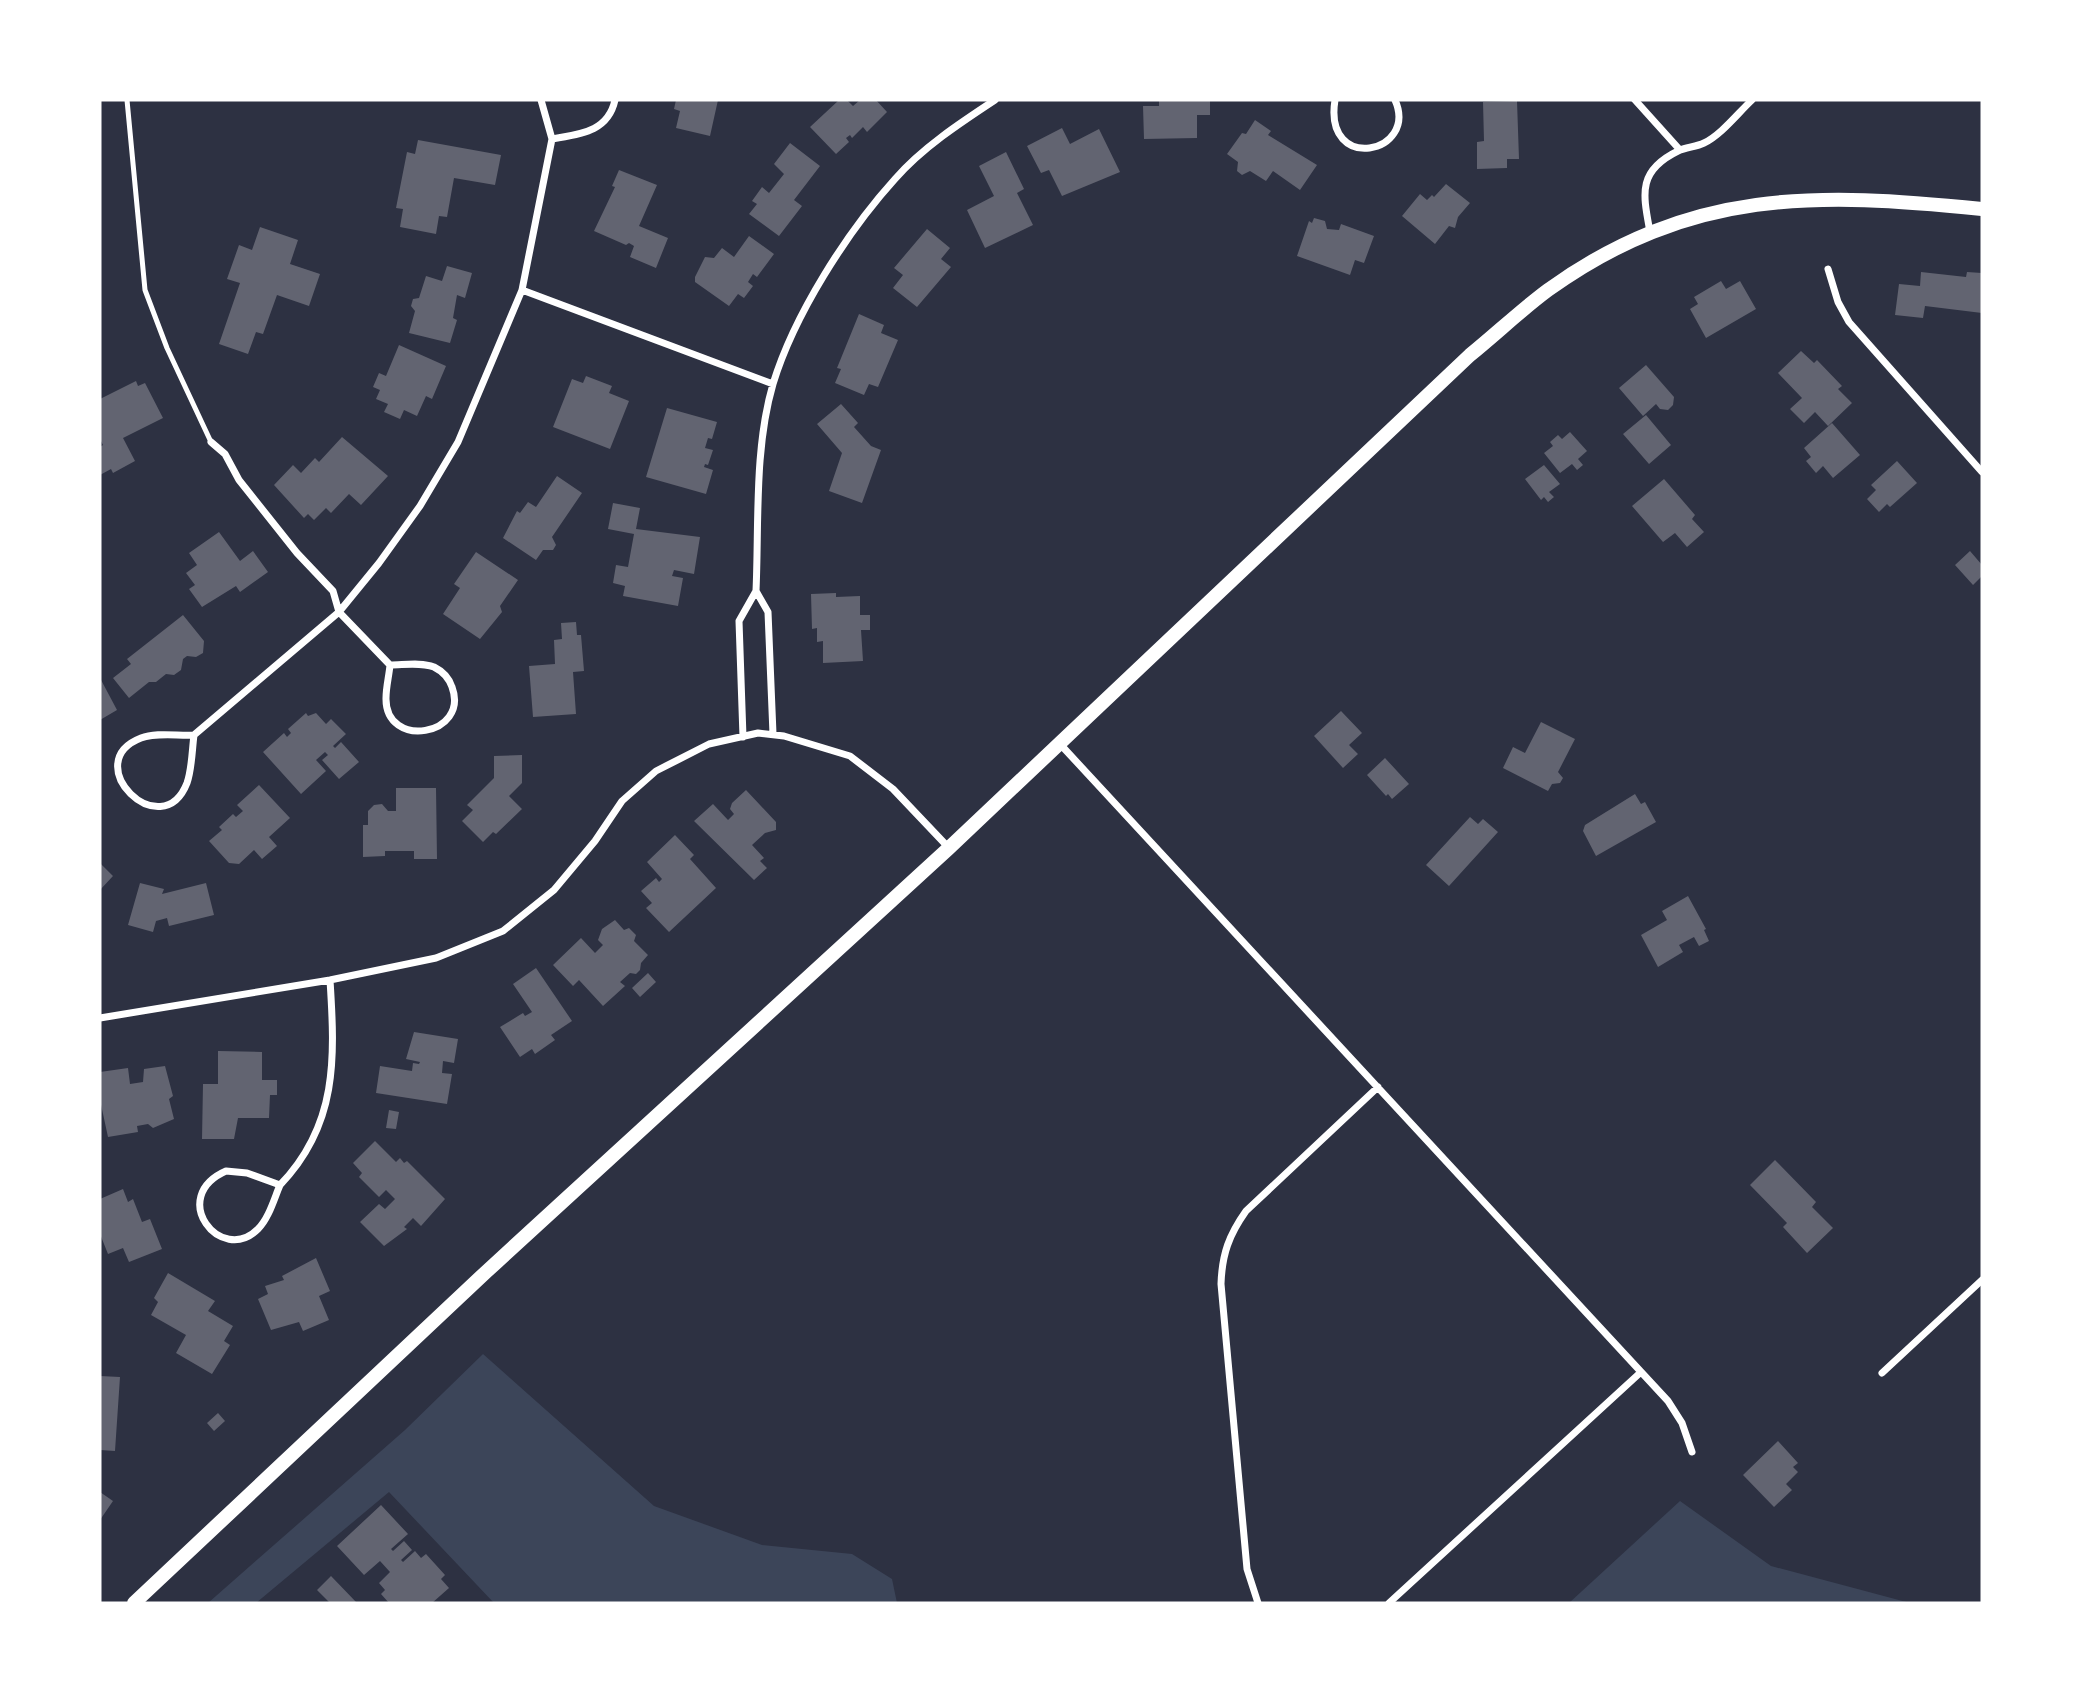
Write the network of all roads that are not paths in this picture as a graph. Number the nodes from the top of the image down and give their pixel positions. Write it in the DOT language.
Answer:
graph roads {
  1 [pos="127,100"];
  2 [pos="541,100"];
  3 [pos="615,100"];
  4 [pos="995,100"];
  5 [pos="1335,100"];
  6 [pos="1395,100"];
  7 [pos="1635,100"];
  8 [pos="1752,100"];
  9 [pos="552,139"];
  10 [pos="1680,150"];
  11 [pos="1982,209"];
  12 [pos="1650,232"];
  13 [pos="1828,269"];
  14 [pos="522,290"];
  15 [pos="773,384"];
  16 [pos="212,442"];
  17 [pos="1982,472"];
  18 [pos="756,591"];
  19 [pos="339,612"];
  20 [pos="390,665"];
  21 [pos="772,734"];
  22 [pos="194,735"];
  23 [pos="743,737"];
  24 [pos="1059,743"];
  25 [pos="949,848"];
  26 [pos="330,980"];
  27 [pos="100,1018"];
  28 [pos="1378,1087"];
  29 [pos="280,1185"];
  30 [pos="1982,1280"];
  31 [pos="1641,1372"];
  32 [pos="1882,1373"];
  33 [pos="1692,1452"];
  34 [pos="134,1603"];
  35 [pos="1258,1603"];
  36 [pos="1389,1603"];
  1 -- 16 [label="lane"];
  2 -- 9 [label="street"];
  3 -- 9 [label="street"];
  4 -- 15 [label="street"];
  5 -- 6 [label="street"];
  7 -- 10 [label="street"];
  8 -- 10 [label="street"];
  9 -- 14 [label="street"];
  10 -- 12 [label="street"];
  11 -- 12 [label="main road"];
  12 -- 24 [label="main road"];
  13 -- 17 [label="street"];
  14 -- 15 [label="street"];
  14 -- 19 [label="street"];
  15 -- 18 [label="street"];
  16 -- 19 [label="street"];
  18 -- 21 [label="street"];
  18 -- 23 [label="street"];
  19 -- 20 [label="street"];
  19 -- 22 [label="street"];
  20 -- 20 [label="street"];
  21 -- 23 [label="street"];
  21 -- 25 [label="street"];
  22 -- 22 [label="street"];
  23 -- 26 [label="street"];
  24 -- 25 [label="main road"];
  24 -- 28 [label="street"];
  25 -- 34 [label="main road"];
  26 -- 27 [label="street"];
  26 -- 29 [label="street"];
  28 -- 31 [label="street"];
  28 -- 35 [label="street"];
  29 -- 29 [label="street"];
  30 -- 32 [label="street"];
  31 -- 33 [label="street"];
  31 -- 36 [label="street"];
}
